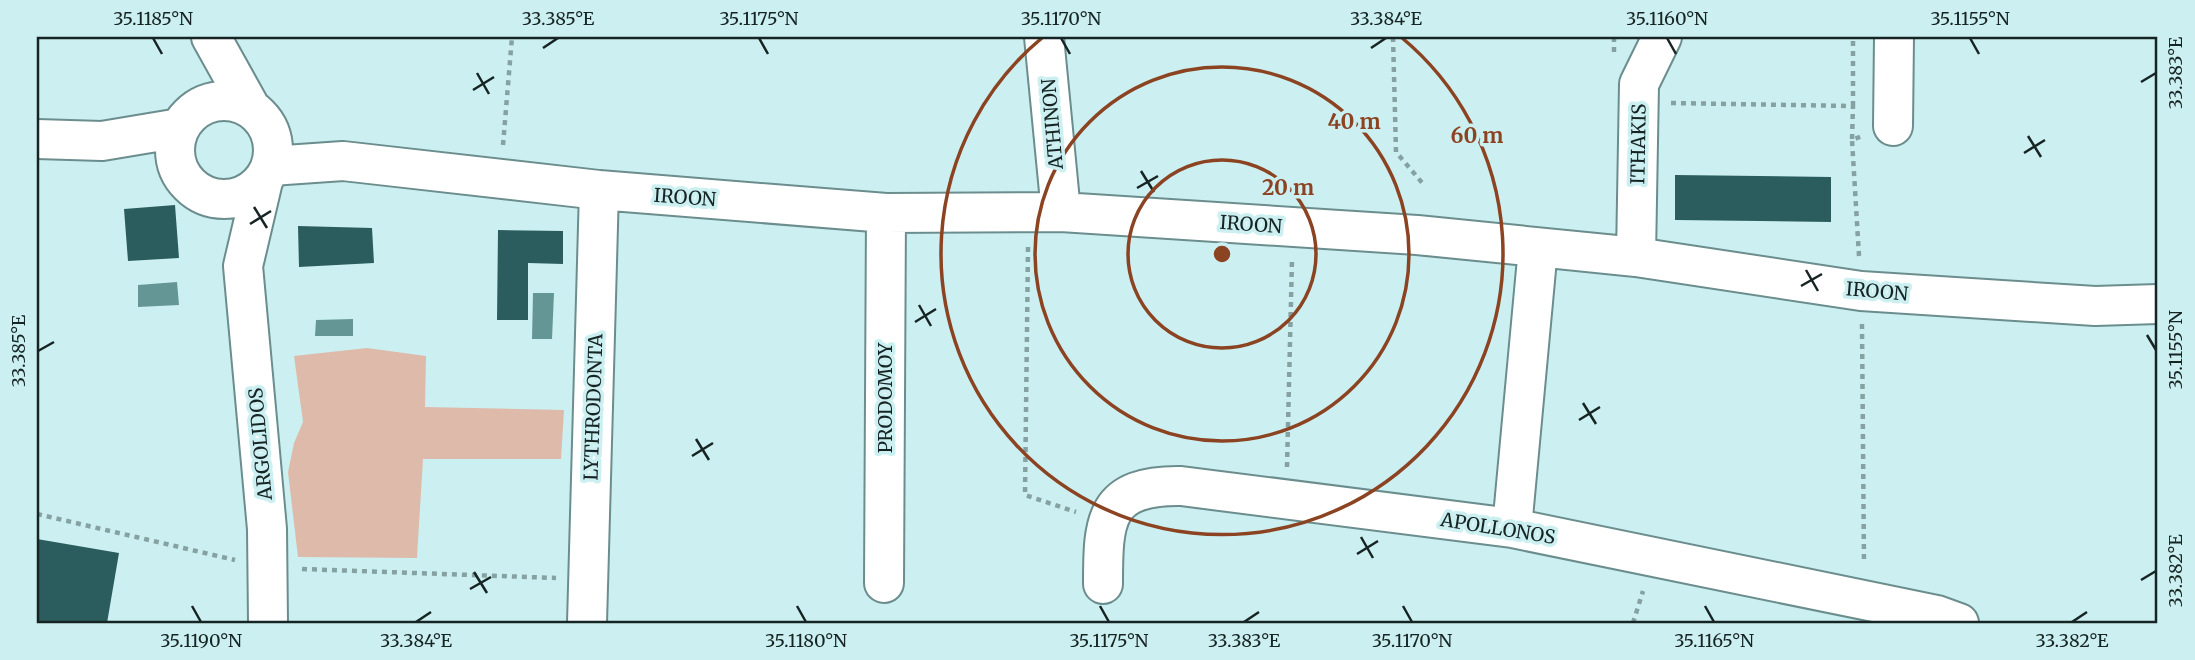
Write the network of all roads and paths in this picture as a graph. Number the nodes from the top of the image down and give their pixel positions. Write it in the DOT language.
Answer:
graph roads {
  1 [pos="209,37"];
  2 [pos="512,37"];
  3 [pos="1044,37"];
  4 [pos="1393,37"];
  5 [pos="1662,37"];
  6 [pos="1853,37"];
  7 [pos="1894,37"];
  8 [pos="1639,102"];
  9 [pos="1853,106"];
  10 [pos="191,117"];
  11 [pos="1893,126"];
  12 [pos="37,139"];
  13 [pos="1852,140"];
  14 [pos="102,141"];
  15 [pos="264,147"];
  16 [pos="500,177"];
  17 [pos="193,185"];
  18 [pos="1424,185"];
  19 [pos="599,190"];
  20 [pos="1044,211"];
  21 [pos="886,213"];
  22 [pos="1293,227"];
  23 [pos="1538,248"];
  24 [pos="1636,257"];
  25 [pos="243,266"];
  26 [pos="1861,291"];
  27 [pos="2158,304"];
  28 [pos="1286,499"];
  29 [pos="37,514"];
  30 [pos="1107,522"];
  31 [pos="1513,528"];
  32 [pos="268,567"];
  33 [pos="588,579"];
  34 [pos="884,583"];
  35 [pos="1103,584"];
  36 [pos="1864,600"];
  37 [pos="268,623"];
  38 [pos="587,623"];
  39 [pos="1959,623"];
  1 -- 10 [label="street"];
  1 -- 15 [label="street"];
  2 -- 16 [label="path"];
  3 -- 20 [label="street, ATHINON"];
  4 -- 18 [label="path"];
  5 -- 8 [label="street, ITHAKIS"];
  6 -- 9 [label="path"];
  7 -- 11 [label="street"];
  8 -- 9 [label="path"];
  8 -- 24 [label="street, ITHAKIS"];
  9 -- 13 [label="path"];
  10 -- 14 [label="street"];
  10 -- 15 [label="street"];
  10 -- 17 [label="street"];
  11 -- 13 [label="path"];
  12 -- 14 [label="street"];
  13 -- 26 [label="path"];
  14 -- 17 [label="street"];
  15 -- 16 [label="street, IROON"];
  15 -- 17 [label="street"];
  15 -- 25 [label="street, ARGOLIDOS"];
  16 -- 19 [label="street, IROON"];
  17 -- 25 [label="street, ARGOLIDOS"];
  19 -- 21 [label="street, IROON"];
  19 -- 33 [label="street, LYTHRODONTA"];
  20 -- 21 [label="street, IROON"];
  20 -- 22 [label="street, IROON"];
  20 -- 30 [label="path"];
  21 -- 34 [label="street, PRODOMOY"];
  22 -- 23 [label="street, IROON"];
  22 -- 28 [label="path"];
  23 -- 24 [label="street, IROON"];
  23 -- 31 [label="street"];
  24 -- 26 [label="street, IROON"];
  25 -- 32 [label="street, ARGOLIDOS"];
  26 -- 27 [label="street, IROON"];
  26 -- 36 [label="path"];
  28 -- 30 [label="street, APOLLONOS"];
  28 -- 31 [label="street, APOLLONOS"];
  29 -- 32 [label="path"];
  30 -- 35 [label="street"];
  31 -- 36 [label="street, APOLLONOS"];
  32 -- 33 [label="path"];
  32 -- 37 [label="street, ARGOLIDOS"];
  33 -- 38 [label="street, LYTHRODONTA"];
  36 -- 39 [label="street, APOLLONOS"];
}
